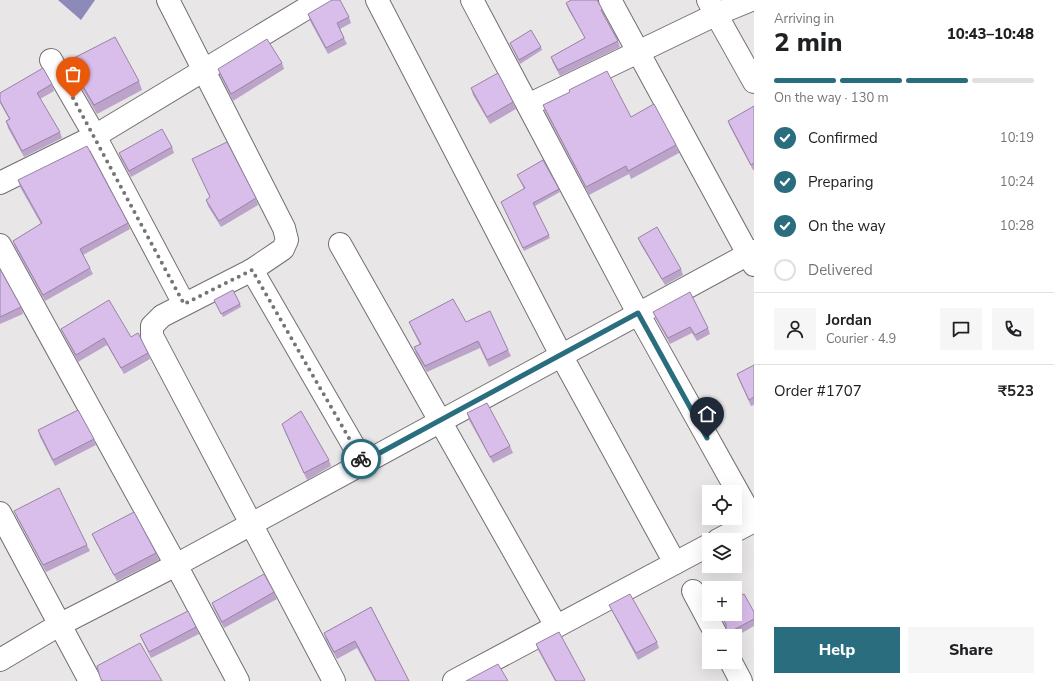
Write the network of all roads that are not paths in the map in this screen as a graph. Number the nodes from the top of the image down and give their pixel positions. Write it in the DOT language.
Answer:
graph roads {
  1 [pos="168,0"];
  2 [pos="376,0"];
  3 [pos="472,0"];
  4 [pos="610,0"];
  5 [pos="751,0"];
  6 [pos="317,1"];
  7 [pos="712,7"];
  8 [pos="639,53"];
  9 [pos="51,60"];
  10 [pos="204,71"];
  11 [pos="754,82"];
  12 [pos="528,105"];
  13 [pos="95,136"];
  14 [pos="0,183"];
  15 [pos="340,244"];
  16 [pos="0,245"];
  17 [pos="752,257"];
  18 [pos="252,270"];
  19 [pos="184,304"];
  20 [pos="638,313"];
  21 [pos="561,355"];
  22 [pos="440,421"];
  23 [pos="363,462"];
  24 [pos="0,513"];
  25 [pos="754,521"];
  26 [pos="252,523"];
  27 [pos="731,533"];
  28 [pos="702,549"];
  29 [pos="675,563"];
  30 [pos="176,565"];
  31 [pos="693,591"];
  32 [pos="59,625"];
  33 [pos="556,626"];
  34 [pos="713,629"];
  35 [pos="0,660"];
  36 [pos="735,669"];
  37 [pos="90,681"];
  38 [pos="238,681"];
  39 [pos="334,681"];
  40 [pos="454,681"];
  41 [pos="741,681"];
  1 -- 10 [label="street"];
  2 -- 21 [label="street"];
  3 -- 12 [label="street"];
  4 -- 8 [label="street"];
  5 -- 7 [label="street"];
  6 -- 10 [label="street"];
  7 -- 8 [label="street"];
  7 -- 11 [label="street"];
  8 -- 12 [label="street"];
  8 -- 17 [label="street"];
  9 -- 13 [label="street"];
  10 -- 13 [label="street"];
  10 -- 18 [label="street"];
  12 -- 20 [label="street"];
  13 -- 14 [label="street"];
  13 -- 19 [label="street"];
  15 -- 22 [label="street"];
  16 -- 30 [label="street"];
  17 -- 20 [label="street"];
  18 -- 19 [label="street"];
  18 -- 23 [label="street"];
  19 -- 26 [label="street"];
  20 -- 21 [label="street"];
  20 -- 25 [label="street"];
  21 -- 22 [label="street"];
  21 -- 29 [label="street"];
  22 -- 23 [label="street"];
  22 -- 33 [label="street"];
  23 -- 26 [label="street"];
  24 -- 32 [label="street"];
  25 -- 27 [label="street"];
  26 -- 30 [label="street"];
  26 -- 39 [label="street"];
  28 -- 29 [label="street"];
  29 -- 33 [label="street"];
  30 -- 32 [label="street"];
  30 -- 38 [label="street"];
  31 -- 34 [label="street"];
  32 -- 35 [label="street"];
  32 -- 37 [label="street"];
  33 -- 40 [label="street"];
  36 -- 41 [label="street"];
}
